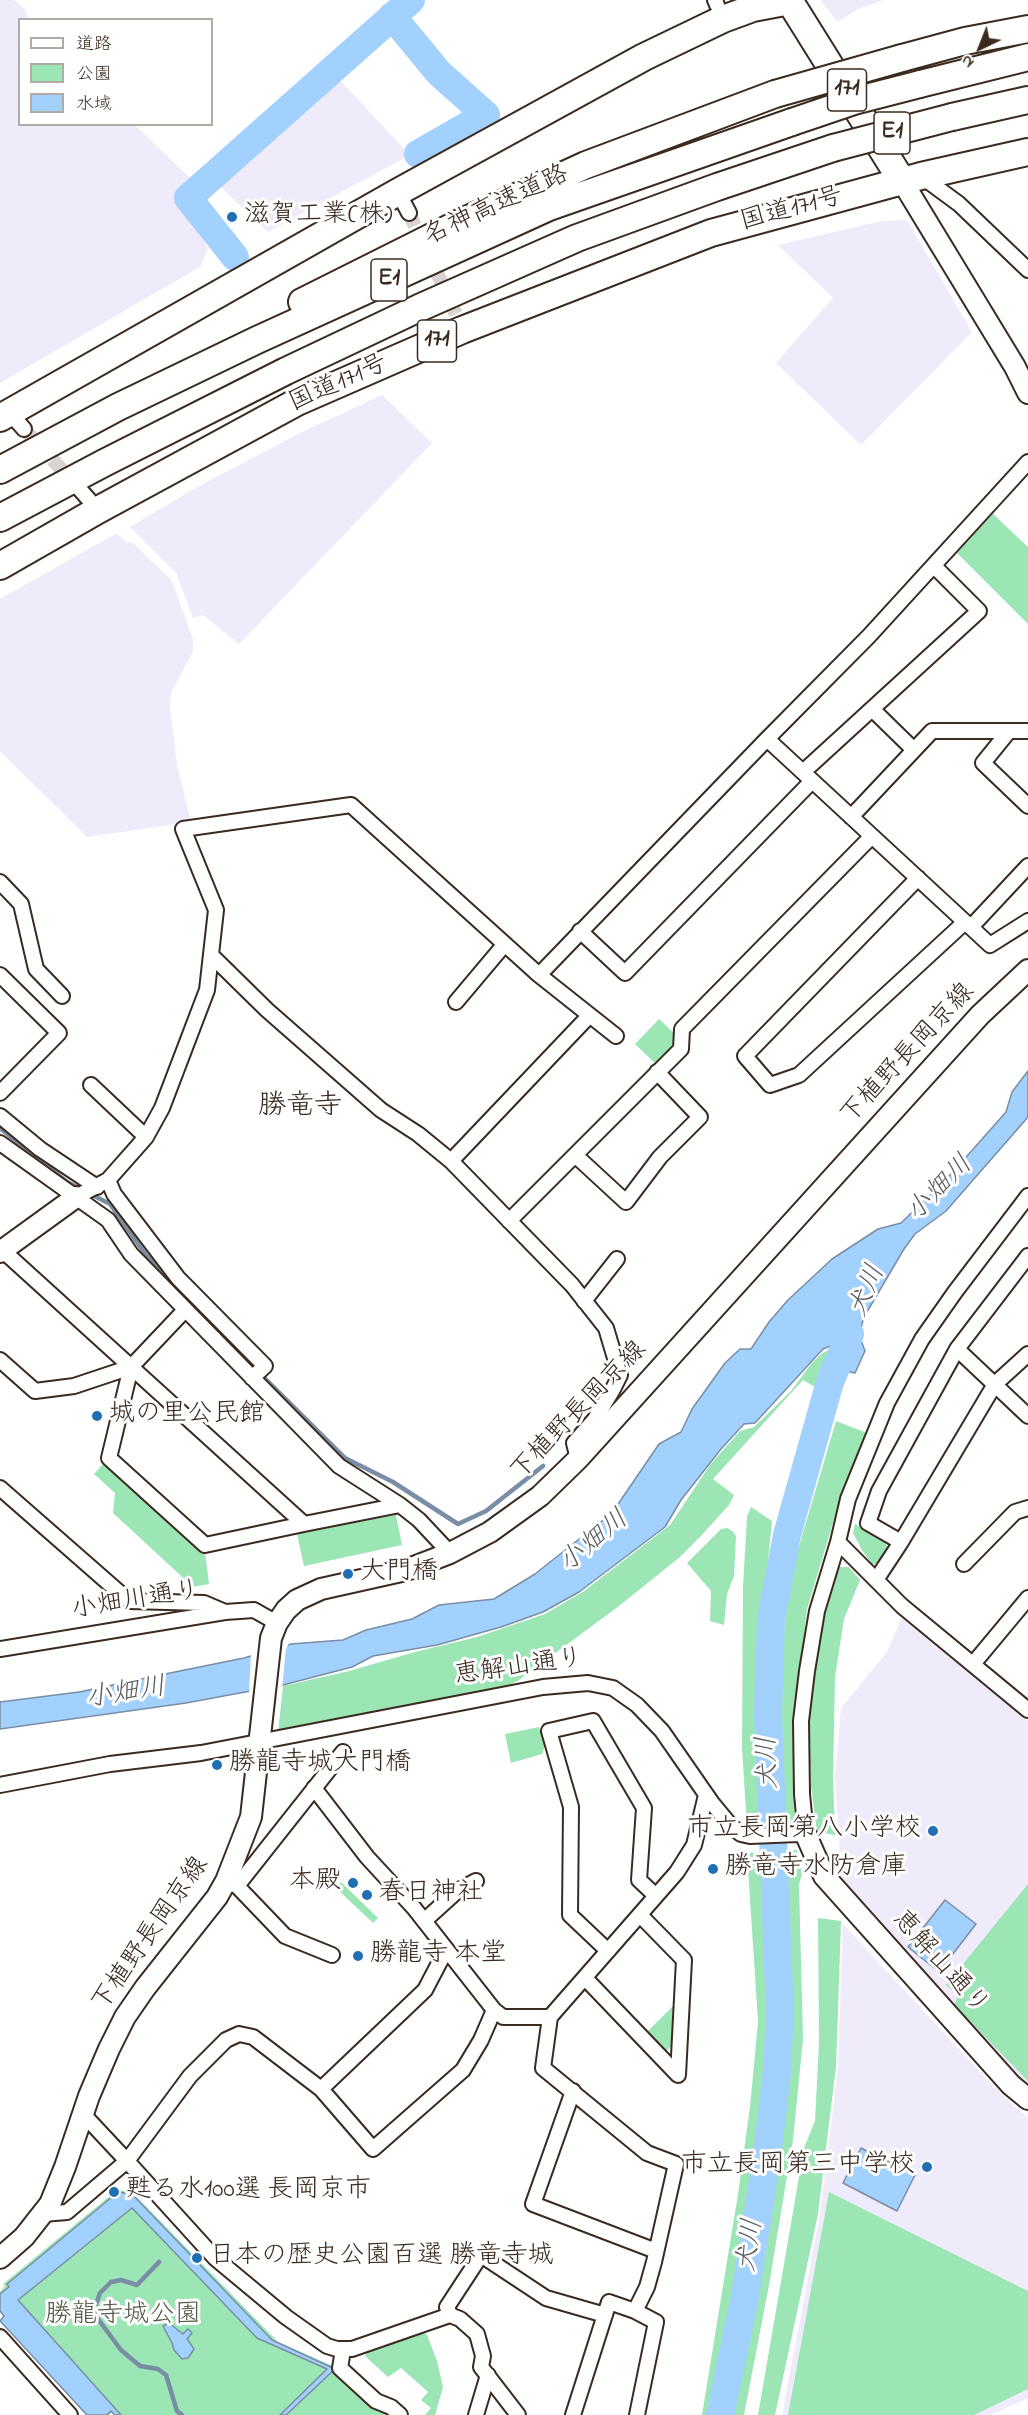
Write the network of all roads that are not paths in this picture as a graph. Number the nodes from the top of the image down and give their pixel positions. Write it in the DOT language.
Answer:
graph roads {
  1 [pos="790,1"];
  2 [pos="719,2"];
  3 [pos="1028,29"];
  4 [pos="1028,57"];
  5 [pos="1028,100"];
  6 [pos="552,108"];
  7 [pos="1028,152"];
  8 [pos="912,178"];
  9 [pos="1028,270"];
  10 [pos="1028,393"];
  11 [pos="11,420"];
  12 [pos="1028,462"];
  13 [pos="0,469"];
  14 [pos="76,485"];
  15 [pos="98,510"];
  16 [pos="0,519"];
  17 [pos="0,566"];
  18 [pos="934,566"];
  19 [pos="872,709"];
  20 [pos="1009,731"];
  21 [pos="1028,731"];
  22 [pos="767,739"];
  23 [pos="914,750"];
  24 [pos="807,777"];
  25 [pos="1028,806"];
  26 [pos="851,817"];
  27 [pos="872,836"];
  28 [pos="1028,866"];
  29 [pos="918,878"];
  30 [pos="0,882"];
  31 [pos="1028,921"];
  32 [pos="968,925"];
  33 [pos="580,931"];
  34 [pos="504,945"];
  35 [pos="211,955"];
  36 [pos="1028,970"];
  37 [pos="0,975"];
  38 [pos="539,975"];
  39 [pos="62,996"];
  40 [pos="456,1002"];
  41 [pos="590,1016"];
  42 [pos="616,1036"];
  43 [pos="657,1072"];
  44 [pos="91,1085"];
  45 [pos="0,1093"];
  46 [pos="0,1116"];
  47 [pos="146,1137"];
  48 [pos="0,1143"];
  49 [pos="575,1155"];
  50 [pos="452,1161"];
  51 [pos="103,1184"];
  52 [pos="1028,1196"];
  53 [pos="76,1197"];
  54 [pos="509,1221"];
  55 [pos="1,1250"];
  56 [pos="1028,1256"];
  57 [pos="616,1259"];
  58 [pos="584,1301"];
  59 [pos="185,1310"];
  60 [pos="957,1348"];
  61 [pos="1028,1354"];
  62 [pos="0,1360"];
  63 [pos="131,1367"];
  64 [pos="252,1378"];
  65 [pos="995,1384"];
  66 [pos="1028,1416"];
  67 [pos="578,1459"];
  68 [pos="0,1488"];
  69 [pos="400,1505"];
  70 [pos="1028,1508"];
  71 [pos="304,1524"];
  72 [pos="838,1542"];
  73 [pos="901,1542"];
  74 [pos="450,1553"];
  75 [pos="964,1564"];
  76 [pos="876,1580"];
  77 [pos="1028,1598"];
  78 [pos="225,1612"];
  79 [pos="277,1623"];
  80 [pos="0,1649"];
  81 [pos="973,1664"];
  82 [pos="1028,1710"];
  83 [pos="259,1737"];
  84 [pos="343,1752"];
  85 [pos="0,1785"];
  86 [pos="314,1788"];
  87 [pos="706,1796"];
  88 [pos="802,1834"];
  89 [pos="476,1881"];
  90 [pos="231,1884"];
  91 [pos="656,1896"];
  92 [pos="640,1915"];
  93 [pos="424,1921"];
  94 [pos="446,1950"];
  95 [pos="608,1951"];
  96 [pos="332,1954"];
  97 [pos="585,1978"];
  98 [pos="494,2010"];
  99 [pos="550,2017"];
  100 [pos="321,2089"];
  101 [pos="573,2091"];
  102 [pos="1028,2099"];
  103 [pos="83,2114"];
  104 [pos="127,2161"];
  105 [pos="44,2214"];
  106 [pos="656,2251"];
  107 [pos="0,2258"];
  108 [pos="635,2311"];
  109 [pos="450,2315"];
  110 [pos="605,2315"];
  111 [pos="0,2337"];
  112 [pos="343,2350"];
  113 [pos="488,2375"];
  114 [pos="70,2415"];
  115 [pos="400,2415"];
  116 [pos="476,2415"];
  117 [pos="518,2415"];
  118 [pos="573,2415"];
  119 [pos="637,2415"];
  1 -- 6 [label="highway, 171"];
  1 -- 8 [label="highway, 171"];
  2 -- 6 [label="highway"];
  3 -- 13 [label="highway, 名神高速道路 / E1, bridge"];
  4 -- 13 [label="highway, 名神高速道路 / E1, bridge"];
  5 -- 16 [label="highway, E1, bridge"];
  6 -- 11 [label="highway, 171"];
  7 -- 8 [label="highway, 国道171号 / 171"];
  8 -- 9 [label="street"];
  8 -- 10 [label="main road"];
  8 -- 15 [label="highway, 国道171号 / 171"];
  12 -- 18 [label="street"];
  14 -- 15 [label="street"];
  15 -- 17 [label="highway, 国道171号 / 171"];
  18 -- 19 [label="street"];
  18 -- 22 [label="street"];
  19 -- 23 [label="street"];
  19 -- 24 [label="street"];
  20 -- 21 [label="street"];
  20 -- 23 [label="street"];
  20 -- 25 [label="street"];
  22 -- 24 [label="street"];
  22 -- 33 [label="street"];
  23 -- 26 [label="street"];
  24 -- 26 [label="street"];
  24 -- 33 [label="street"];
  26 -- 27 [label="street"];
  27 -- 29 [label="street"];
  27 -- 43 [label="street"];
  28 -- 32 [label="street"];
  29 -- 32 [label="street"];
  29 -- 32 [label="street"];
  30 -- 39 [label="street"];
  31 -- 32 [label="street"];
  33 -- 38 [label="street"];
  34 -- 35 [label="street"];
  34 -- 38 [label="street"];
  34 -- 40 [label="street"];
  35 -- 47 [label="street"];
  35 -- 50 [label="street"];
  36 -- 67 [label="main road, 下植野長岡京線"];
  37 -- 45 [label="street"];
  38 -- 41 [label="street"];
  41 -- 42 [label="street"];
  41 -- 50 [label="street"];
  43 -- 49 [label="street"];
  43 -- 49 [label="street"];
  44 -- 47 [label="street"];
  46 -- 51 [label="street"];
  47 -- 51 [label="street"];
  48 -- 53 [label="street"];
  49 -- 54 [label="street"];
  50 -- 54 [label="street"];
  51 -- 53 [label="street"];
  51 -- 64 [label="street"];
  52 -- 72 [label="street"];
  53 -- 55 [label="main road"];
  53 -- 59 [label="street"];
  54 -- 58 [label="street"];
  55 -- 63 [label="street"];
  56 -- 60 [label="street"];
  57 -- 58 [label="street"];
  58 -- 67 [label="street"];
  59 -- 63 [label="street"];
  59 -- 64 [label="street"];
  60 -- 65 [label="street"];
  60 -- 73 [label="street"];
  61 -- 65 [label="street"];
  62 -- 63 [label="street"];
  63 -- 71 [label="street"];
  63 -- 71 [label="street"];
  64 -- 69 [label="street"];
  65 -- 66 [label="street"];
  65 -- 73 [label="street"];
  67 -- 74 [label="main road, 下植野長岡京線"];
  68 -- 78 [label="street"];
  69 -- 71 [label="street"];
  69 -- 74 [label="street"];
  70 -- 75 [label="street"];
  72 -- 76 [label="street"];
  72 -- 88 [label="street"];
  73 -- 76 [label="street"];
  74 -- 79 [label="main road, 下植野長岡京線"];
  76 -- 81 [label="street"];
  77 -- 81 [label="street"];
  78 -- 79 [label="street, 小畑川通り"];
  78 -- 80 [label="street, 小畑川通り"];
  79 -- 83 [label="main road, 下植野長岡京線"];
  81 -- 82 [label="street"];
  83 -- 85 [label="street, 恵解山通り"];
  83 -- 87 [label="street, 恵解山通り"];
  83 -- 90 [label="main road, 下植野長岡京線"];
  84 -- 86 [label="street"];
  86 -- 90 [label="street"];
  86 -- 93 [label="street"];
  87 -- 88 [label="street, 恵解山通り"];
  87 -- 91 [label="street"];
  88 -- 102 [label="main road, 恵解山通り"];
  89 -- 93 [label="street"];
  90 -- 96 [label="street"];
  90 -- 103 [label="main road, 下植野長岡京線"];
  91 -- 92 [label="street"];
  91 -- 95 [label="street"];
  92 -- 95 [label="street"];
  92 -- 97 [label="street"];
  93 -- 94 [label="street"];
  94 -- 98 [label="street"];
  94 -- 100 [label="street"];
  95 -- 97 [label="street"];
  97 -- 99 [label="street"];
  98 -- 99 [label="street"];
  98 -- 100 [label="street"];
  99 -- 101 [label="street"];
  100 -- 104 [label="street"];
  101 -- 106 [label="street"];
  101 -- 106 [label="street"];
  103 -- 104 [label="street"];
  103 -- 105 [label="main road, 下植野長岡京線"];
  104 -- 105 [label="street"];
  104 -- 112 [label="street"];
  105 -- 107 [label="main road, 下植野長岡京線"];
  106 -- 108 [label="street"];
  108 -- 110 [label="street"];
  108 -- 119 [label="street"];
  109 -- 110 [label="street"];
  109 -- 112 [label="street"];
  109 -- 113 [label="street"];
  110 -- 118 [label="street"];
  111 -- 114 [label="street"];
  112 -- 115 [label="street"];
  113 -- 116 [label="street"];
  113 -- 117 [label="street"];
}
